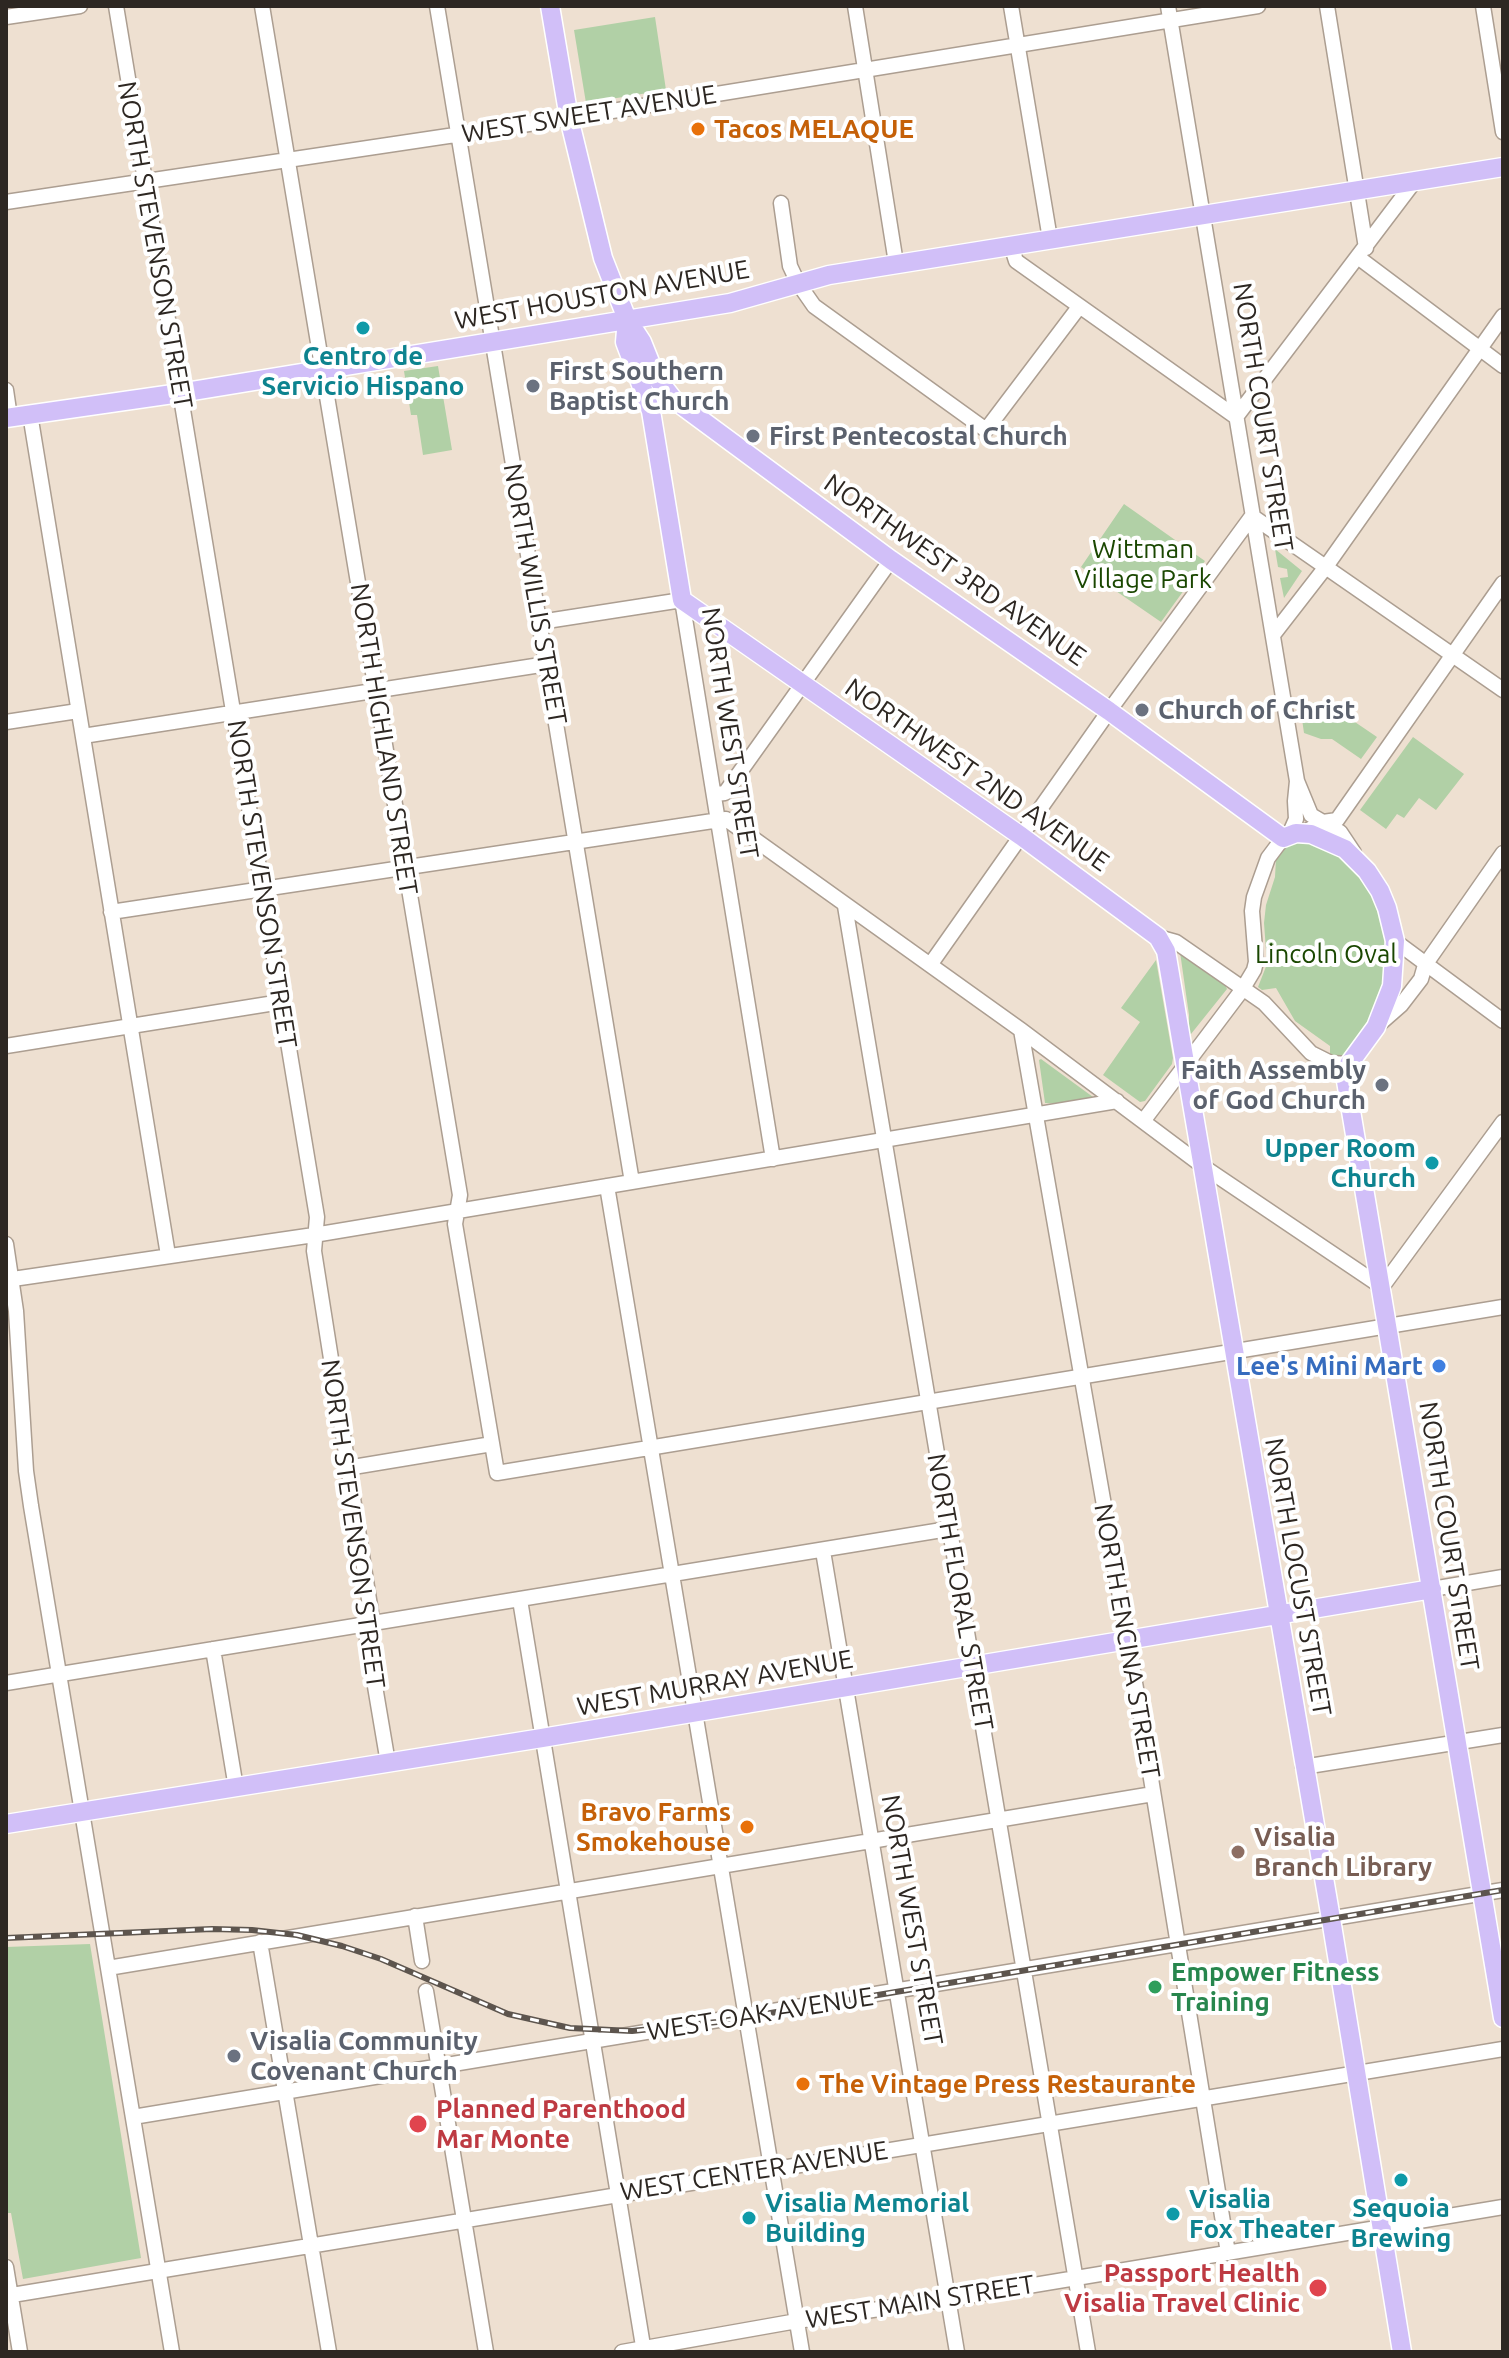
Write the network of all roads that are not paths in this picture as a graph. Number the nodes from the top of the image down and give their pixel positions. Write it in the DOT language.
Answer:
graph roads {
  1 [pos="80,6"];
  2 [pos="116,6"];
  3 [pos="262,6"];
  4 [pos="437,6"];
  5 [pos="550,6"];
  6 [pos="855,6"];
  7 [pos="1011,6"];
  8 [pos="1258,6"];
  9 [pos="1327,6"];
  10 [pos="1483,6"];
  11 [pos="1169,13"];
  12 [pos="6,17"];
  13 [pos="1018,45"];
  14 [pos="866,69"];
  15 [pos="569,118"];
  16 [pos="1503,132"];
  17 [pos="458,134"];
  18 [pos="288,160"];
  19 [pos="1503,167"];
  20 [pos="144,182"];
  21 [pos="1414,182"];
  22 [pos="1358,190"];
  23 [pos="6,202"];
  24 [pos="781,203"];
  25 [pos="1205,215"];
  26 [pos="1050,239"];
  27 [pos="1011,245"];
  28 [pos="1362,253"];
  29 [pos="896,263"];
  30 [pos="798,283"];
  31 [pos="1079,307"];
  32 [pos="1503,316"];
  33 [pos="627,319"];
  34 [pos="493,341"];
  35 [pos="1480,349"];
  36 [pos="1503,366"];
  37 [pos="322,369"];
  38 [pos="6,390"];
  39 [pos="180,393"];
  40 [pos="673,399"];
  41 [pos="651,411"];
  42 [pos="30,414"];
  43 [pos="8,417"];
  44 [pos="1236,417"];
  45 [pos="1252,516"];
  46 [pos="891,560"];
  47 [pos="1325,568"];
  48 [pos="1503,583"];
  49 [pos="682,600"];
  50 [pos="540,622"];
  51 [pos="1273,635"];
  52 [pos="1452,652"];
  53 [pos="547,664"];
  54 [pos="803,683"];
  55 [pos="1503,690"];
  56 [pos="376,691"];
  57 [pos="78,711"];
  58 [pos="1109,711"];
  59 [pos="234,712"];
  60 [pos="6,722"];
  61 [pos="83,736"];
  62 [pos="1297,781"];
  63 [pos="715,794"];
  64 [pos="718,821"];
  65 [pos="1333,825"];
  66 [pos="1292,835"];
  67 [pos="1021,836"];
  68 [pos="576,843"];
  69 [pos="1503,853"];
  70 [pos="1361,864"];
  71 [pos="405,868"];
  72 [pos="262,890"];
  73 [pos="845,906"];
  74 [pos="111,912"];
  75 [pos="1158,937"];
  76 [pos="1395,941"];
  77 [pos="930,965"];
  78 [pos="1425,965"];
  79 [pos="1242,990"];
  80 [pos="281,1002"];
  81 [pos="1503,1021"];
  82 [pos="131,1026"];
  83 [pos="1376,1027"];
  84 [pos="1021,1030"];
  85 [pos="6,1046"];
  86 [pos="1186,1064"];
  87 [pos="1349,1064"];
  88 [pos="1117,1101"];
  89 [pos="1037,1114"];
  90 [pos="1144,1120"];
  91 [pos="1503,1122"];
  92 [pos="884,1140"];
  93 [pos="773,1159"];
  94 [pos="1204,1167"];
  95 [pos="632,1182"];
  96 [pos="607,1186"];
  97 [pos="457,1210"];
  98 [pos="314,1235"];
  99 [pos="6,1244"];
  100 [pos="168,1255"];
  101 [pos="9,1279"];
  102 [pos="1382,1287"];
  103 [pos="1503,1307"];
  104 [pos="1388,1326"];
  105 [pos="1234,1352"];
  106 [pos="1081,1377"];
  107 [pos="928,1402"];
  108 [pos="492,1444"];
  109 [pos="650,1449"];
  110 [pos="347,1468"];
  111 [pos="948,1529"];
  112 [pos="823,1551"];
  113 [pos="672,1574"];
  114 [pos="1503,1577"];
  115 [pos="1432,1589"];
  116 [pos="520,1600"];
  117 [pos="1278,1616"];
  118 [pos="369,1624"];
  119 [pos="1128,1640"];
  120 [pos="213,1649"];
  121 [pos="973,1666"];
  122 [pos="58,1674"];
  123 [pos="6,1683"];
  124 [pos="846,1687"];
  125 [pos="694,1713"];
  126 [pos="1503,1735"];
  127 [pos="542,1738"];
  128 [pos="1456,1743"];
  129 [pos="388,1763"];
  130 [pos="1303,1767"];
  131 [pos="236,1788"];
  132 [pos="1153,1794"];
  133 [pos="82,1813"];
  134 [pos="998,1818"];
  135 [pos="6,1824"];
  136 [pos="872,1840"];
  137 [pos="719,1865"];
  138 [pos="568,1890"];
  139 [pos="1503,1890"];
  140 [pos="1482,1894"];
  141 [pos="415,1916"];
  142 [pos="1331,1919"];
  143 [pos="260,1942"];
  144 [pos="1176,1946"];
  145 [pos="422,1961"];
  146 [pos="108,1968"];
  147 [pos="1024,1971"];
  148 [pos="426,1991"];
  149 [pos="896,1992"];
  150 [pos="746,2017"];
  151 [pos="1503,2018"];
  152 [pos="592,2040"];
  153 [pos="1503,2049"];
  154 [pos="438,2067"];
  155 [pos="1355,2073"];
  156 [pos="285,2092"];
  157 [pos="1201,2098"];
  158 [pos="133,2117"];
  159 [pos="1048,2123"];
  160 [pos="923,2144"];
  161 [pos="770,2169"];
  162 [pos="618,2194"];
  163 [pos="1503,2207"];
  164 [pos="464,2219"];
  165 [pos="1381,2227"];
  166 [pos="311,2245"];
  167 [pos="1228,2253"];
  168 [pos="6,2267"];
  169 [pos="158,2272"];
  170 [pos="1075,2277"];
  171 [pos="8,2296"];
  172 [pos="948,2299"];
  173 [pos="797,2321"];
  174 [pos="644,2350"];
  175 [pos="20,2352"];
  176 [pos="172,2352"];
  177 [pos="329,2352"];
  178 [pos="486,2352"];
  179 [pos="622,2352"];
  180 [pos="802,2352"];
  181 [pos="957,2352"];
  182 [pos="1088,2352"];
  183 [pos="1402,2352"];
  1 -- 12 [label="street"];
  2 -- 20 [label="street, NORTH STEVENSON STREET"];
  3 -- 18 [label="street, NORTH HIGHLAND STREET"];
  4 -- 17 [label="street, NORTH WILLIS STREET"];
  5 -- 15 [label="main road"];
  6 -- 14 [label="street"];
  7 -- 13 [label="street"];
  8 -- 11 [label="street, WEST SWEET AVENUE"];
  9 -- 22 [label="street"];
  10 -- 16 [label="street"];
  11 -- 13 [label="street, WEST SWEET AVENUE"];
  11 -- 25 [label="street, NORTH COURT STREET"];
  13 -- 14 [label="street, WEST SWEET AVENUE"];
  13 -- 26 [label="street"];
  14 -- 15 [label="street, WEST SWEET AVENUE"];
  14 -- 29 [label="street"];
  15 -- 17 [label="street, WEST SWEET AVENUE"];
  15 -- 33 [label="main road"];
  17 -- 18 [label="street, WEST SWEET AVENUE"];
  17 -- 34 [label="street, NORTH WILLIS STREET"];
  18 -- 20 [label="street, WEST SWEET AVENUE"];
  18 -- 37 [label="street, NORTH HIGHLAND STREET"];
  19 -- 21 [label="main road, WEST HOUSTON AVENUE"];
  20 -- 23 [label="street, WEST SWEET AVENUE"];
  20 -- 39 [label="street, NORTH STEVENSON STREET"];
  21 -- 22 [label="main road, WEST HOUSTON AVENUE"];
  21 -- 28 [label="street"];
  22 -- 25 [label="main road, WEST HOUSTON AVENUE"];
  22 -- 28 [label="street"];
  24 -- 30 [label="street"];
  25 -- 26 [label="main road, WEST HOUSTON AVENUE"];
  25 -- 44 [label="street, NORTH COURT STREET"];
  26 -- 27 [label="main road, WEST HOUSTON AVENUE"];
  27 -- 29 [label="main road, WEST HOUSTON AVENUE"];
  27 -- 31 [label="street"];
  28 -- 35 [label="street"];
  28 -- 44 [label="street"];
  29 -- 30 [label="main road, WEST HOUSTON AVENUE"];
  30 -- 31 [label="street"];
  30 -- 33 [label="main road, WEST HOUSTON AVENUE"];
  31 -- 44 [label="street"];
  32 -- 35 [label="street"];
  33 -- 34 [label="main road, WEST HOUSTON AVENUE"];
  33 -- 40 [label="main road, NORTHWEST 3RD AVENUE"];
  33 -- 41 [label="main road, NORTH WEST STREET"];
  34 -- 37 [label="main road, WEST HOUSTON AVENUE"];
  34 -- 50 [label="street, NORTH WILLIS STREET"];
  35 -- 36 [label="street"];
  35 -- 47 [label="street"];
  37 -- 39 [label="main road, WEST HOUSTON AVENUE"];
  37 -- 56 [label="street, NORTH HIGHLAND STREET"];
  38 -- 43 [label="street"];
  39 -- 42 [label="main road, WEST HOUSTON AVENUE"];
  39 -- 59 [label="street, NORTH STEVENSON STREET"];
  40 -- 41 [label="main road"];
  40 -- 46 [label="main road, NORTHWEST 3RD AVENUE"];
  41 -- 49 [label="main road, NORTH WEST STREET"];
  42 -- 43 [label="main road, WEST HOUSTON AVENUE"];
  42 -- 57 [label="street"];
  44 -- 45 [label="street, NORTH COURT STREET"];
  45 -- 47 [label="street"];
  45 -- 51 [label="street, NORTH COURT STREET"];
  45 -- 58 [label="street"];
  46 -- 54 [label="street"];
  46 -- 58 [label="main road, NORTHWEST 3RD AVENUE"];
  47 -- 51 [label="street"];
  47 -- 52 [label="street"];
  48 -- 52 [label="street"];
  49 -- 50 [label="street"];
  49 -- 54 [label="main road, NORTHWEST 2ND AVENUE"];
  49 -- 63 [label="street, NORTH WEST STREET"];
  50 -- 53 [label="street, NORTH WILLIS STREET"];
  51 -- 62 [label="street, NORTH COURT STREET"];
  52 -- 55 [label="street"];
  52 -- 65 [label="street"];
  53 -- 56 [label="street"];
  53 -- 68 [label="street, NORTH WILLIS STREET"];
  54 -- 63 [label="street"];
  54 -- 67 [label="main road, NORTHWEST 2ND AVENUE"];
  56 -- 59 [label="street"];
  56 -- 71 [label="street, NORTH HIGHLAND STREET"];
  57 -- 60 [label="street"];
  57 -- 61 [label="street"];
  58 -- 66 [label="main road, NORTHWEST 3RD AVENUE"];
  58 -- 67 [label="street"];
  59 -- 61 [label="street"];
  59 -- 72 [label="street, NORTH STEVENSON STREET"];
  61 -- 74 [label="street"];
  62 -- 65 [label="street"];
  62 -- 66 [label="street, NORTH COURT STREET"];
  63 -- 64 [label="street, NORTH WEST STREET"];
  64 -- 68 [label="street"];
  64 -- 73 [label="street"];
  64 -- 93 [label="street, NORTH WEST STREET"];
  65 -- 66 [label="street"];
  65 -- 70 [label="street"];
  66 -- 70 [label="main road"];
  66 -- 79 [label="street"];
  67 -- 75 [label="main road, NORTHWEST 2ND AVENUE"];
  67 -- 77 [label="street"];
  68 -- 71 [label="street"];
  68 -- 95 [label="street, NORTH WILLIS STREET"];
  69 -- 78 [label="street"];
  70 -- 76 [label="main road"];
  71 -- 72 [label="street"];
  71 -- 97 [label="street, NORTH HIGHLAND STREET"];
  72 -- 74 [label="street"];
  72 -- 80 [label="street, NORTH STEVENSON STREET"];
  73 -- 77 [label="street"];
  73 -- 92 [label="street, NORTH FLORAL STREET"];
  74 -- 82 [label="street"];
  75 -- 79 [label="street, NORTHWEST 2ND AVENUE"];
  75 -- 86 [label="main road, NORTH LOCUST STREET"];
  76 -- 78 [label="street"];
  76 -- 83 [label="main road"];
  77 -- 84 [label="street"];
  78 -- 81 [label="street"];
  78 -- 83 [label="street"];
  79 -- 86 [label="street"];
  79 -- 87 [label="street"];
  80 -- 82 [label="street"];
  80 -- 98 [label="street, NORTH STEVENSON STREET"];
  82 -- 85 [label="street"];
  82 -- 100 [label="street"];
  83 -- 87 [label="main road"];
  84 -- 88 [label="street"];
  84 -- 89 [label="street, NORTH ENCINA STREET"];
  86 -- 90 [label="street"];
  86 -- 94 [label="main road, NORTH LOCUST STREET"];
  87 -- 102 [label="main road, NORTH COURT STREET"];
  88 -- 89 [label="street"];
  88 -- 90 [label="street"];
  89 -- 92 [label="street"];
  89 -- 106 [label="street, NORTH ENCINA STREET"];
  90 -- 94 [label="street"];
  91 -- 102 [label="street"];
  92 -- 93 [label="street"];
  92 -- 107 [label="street, NORTH FLORAL STREET"];
  93 -- 95 [label="street"];
  94 -- 102 [label="street"];
  94 -- 105 [label="main road, NORTH LOCUST STREET"];
  95 -- 96 [label="street"];
  96 -- 97 [label="street"];
  96 -- 109 [label="street"];
  97 -- 98 [label="street"];
  97 -- 108 [label="street, NORTH HIGHLAND STREET"];
  98 -- 100 [label="street"];
  98 -- 110 [label="street, NORTH STEVENSON STREET"];
  99 -- 101 [label="street"];
  100 -- 101 [label="street"];
  101 -- 122 [label="street"];
  102 -- 104 [label="main road, NORTH COURT STREET"];
  103 -- 104 [label="street"];
  104 -- 105 [label="street"];
  104 -- 115 [label="main road, NORTH COURT STREET"];
  105 -- 106 [label="street"];
  105 -- 117 [label="main road, NORTH LOCUST STREET"];
  106 -- 107 [label="street"];
  106 -- 119 [label="street, NORTH ENCINA STREET"];
  107 -- 109 [label="street"];
  107 -- 111 [label="street, NORTH FLORAL STREET"];
  108 -- 109 [label="street, NORTH HIGHLAND STREET"];
  108 -- 110 [label="street"];
  109 -- 113 [label="street"];
  110 -- 118 [label="street, NORTH STEVENSON STREET"];
  111 -- 112 [label="street"];
  111 -- 121 [label="street, NORTH FLORAL STREET"];
  112 -- 113 [label="street"];
  112 -- 124 [label="street, NORTH WEST STREET"];
  113 -- 116 [label="street"];
  113 -- 125 [label="street"];
  114 -- 115 [label="street"];
  115 -- 117 [label="main road, WEST MURRAY AVENUE"];
  115 -- 128 [label="main road, NORTH COURT STREET"];
  116 -- 118 [label="street"];
  116 -- 127 [label="street"];
  117 -- 119 [label="main road, WEST MURRAY AVENUE"];
  117 -- 130 [label="main road, NORTH LOCUST STREET"];
  118 -- 120 [label="street"];
  118 -- 129 [label="street, NORTH STEVENSON STREET"];
  119 -- 121 [label="main road, WEST MURRAY AVENUE"];
  119 -- 132 [label="street, NORTH ENCINA STREET"];
  120 -- 122 [label="street"];
  120 -- 131 [label="street"];
  121 -- 124 [label="main road, WEST MURRAY AVENUE"];
  121 -- 134 [label="street, NORTH FLORAL STREET"];
  122 -- 123 [label="street"];
  122 -- 133 [label="street"];
  124 -- 125 [label="main road, WEST MURRAY AVENUE"];
  124 -- 136 [label="street, NORTH WEST STREET"];
  125 -- 127 [label="main road, WEST MURRAY AVENUE"];
  125 -- 137 [label="street"];
  126 -- 128 [label="street"];
  127 -- 129 [label="main road, WEST MURRAY AVENUE"];
  127 -- 138 [label="street"];
  128 -- 130 [label="street"];
  128 -- 140 [label="main road, NORTH COURT STREET"];
  129 -- 131 [label="main road, WEST MURRAY AVENUE"];
  130 -- 142 [label="main road, NORTH LOCUST STREET"];
  131 -- 133 [label="main road, WEST MURRAY AVENUE"];
  132 -- 134 [label="street"];
  132 -- 144 [label="street, NORTH ENCINA STREET"];
  133 -- 135 [label="main road, WEST MURRAY AVENUE"];
  133 -- 146 [label="street"];
  134 -- 136 [label="street"];
  134 -- 147 [label="street, NORTH FLORAL STREET"];
  136 -- 137 [label="street"];
  136 -- 149 [label="street, NORTH WEST STREET"];
  137 -- 138 [label="street"];
  137 -- 150 [label="street"];
  138 -- 141 [label="street"];
  138 -- 152 [label="street"];
  139 -- 140 [label="street, WEST OAK AVENUE"];
  140 -- 142 [label="street, WEST OAK AVENUE"];
  140 -- 151 [label="main road, NORTH COURT STREET"];
  141 -- 143 [label="street"];
  141 -- 145 [label="street"];
  142 -- 144 [label="street, WEST OAK AVENUE"];
  142 -- 155 [label="main road, NORTH LOCUST STREET"];
  143 -- 146 [label="street"];
  143 -- 156 [label="street"];
  144 -- 147 [label="street, WEST OAK AVENUE"];
  144 -- 157 [label="street, NORTH ENCINA STREET"];
  146 -- 158 [label="street"];
  147 -- 149 [label="street, WEST OAK AVENUE"];
  147 -- 159 [label="street, NORTH FLORAL STREET"];
  148 -- 154 [label="street"];
  149 -- 150 [label="street, WEST OAK AVENUE"];
  149 -- 160 [label="street, NORTH WEST STREET"];
  150 -- 152 [label="street, WEST OAK AVENUE"];
  150 -- 161 [label="street"];
  152 -- 154 [label="street, WEST OAK AVENUE"];
  152 -- 162 [label="street"];
  153 -- 155 [label="street, WEST CENTER AVENUE"];
  154 -- 156 [label="street, WEST OAK AVENUE"];
  154 -- 164 [label="street"];
  155 -- 157 [label="street, WEST CENTER AVENUE"];
  155 -- 165 [label="main road, NORTH LOCUST STREET"];
  156 -- 158 [label="street, WEST OAK AVENUE"];
  156 -- 166 [label="street"];
  157 -- 159 [label="street, WEST CENTER AVENUE"];
  157 -- 167 [label="street, NORTH ENCINA STREET"];
  158 -- 169 [label="street"];
  159 -- 160 [label="street, WEST CENTER AVENUE"];
  159 -- 170 [label="street, NORTH FLORAL STREET"];
  160 -- 161 [label="street, WEST CENTER AVENUE"];
  160 -- 172 [label="street, NORTH WEST STREET"];
  161 -- 162 [label="street, WEST CENTER AVENUE"];
  161 -- 173 [label="street"];
  162 -- 164 [label="street, WEST CENTER AVENUE"];
  162 -- 174 [label="street"];
  163 -- 165 [label="street, WEST MAIN STREET"];
  164 -- 166 [label="street, WEST CENTER AVENUE"];
  164 -- 178 [label="street"];
  165 -- 167 [label="street, WEST MAIN STREET"];
  165 -- 183 [label="main road, NORTH LOCUST STREET"];
  166 -- 169 [label="street, WEST CENTER AVENUE"];
  166 -- 177 [label="street"];
  167 -- 170 [label="street, WEST MAIN STREET"];
  168 -- 171 [label="street"];
  169 -- 171 [label="street, WEST CENTER AVENUE"];
  169 -- 176 [label="street"];
  170 -- 172 [label="street, WEST MAIN STREET"];
  170 -- 182 [label="street, NORTH FLORAL STREET"];
  171 -- 175 [label="street"];
  172 -- 173 [label="street, WEST MAIN STREET"];
  172 -- 181 [label="street, NORTH WEST STREET"];
  173 -- 174 [label="street, WEST MAIN STREET"];
  173 -- 180 [label="street"];
  174 -- 179 [label="street, WEST MAIN STREET"];
}
